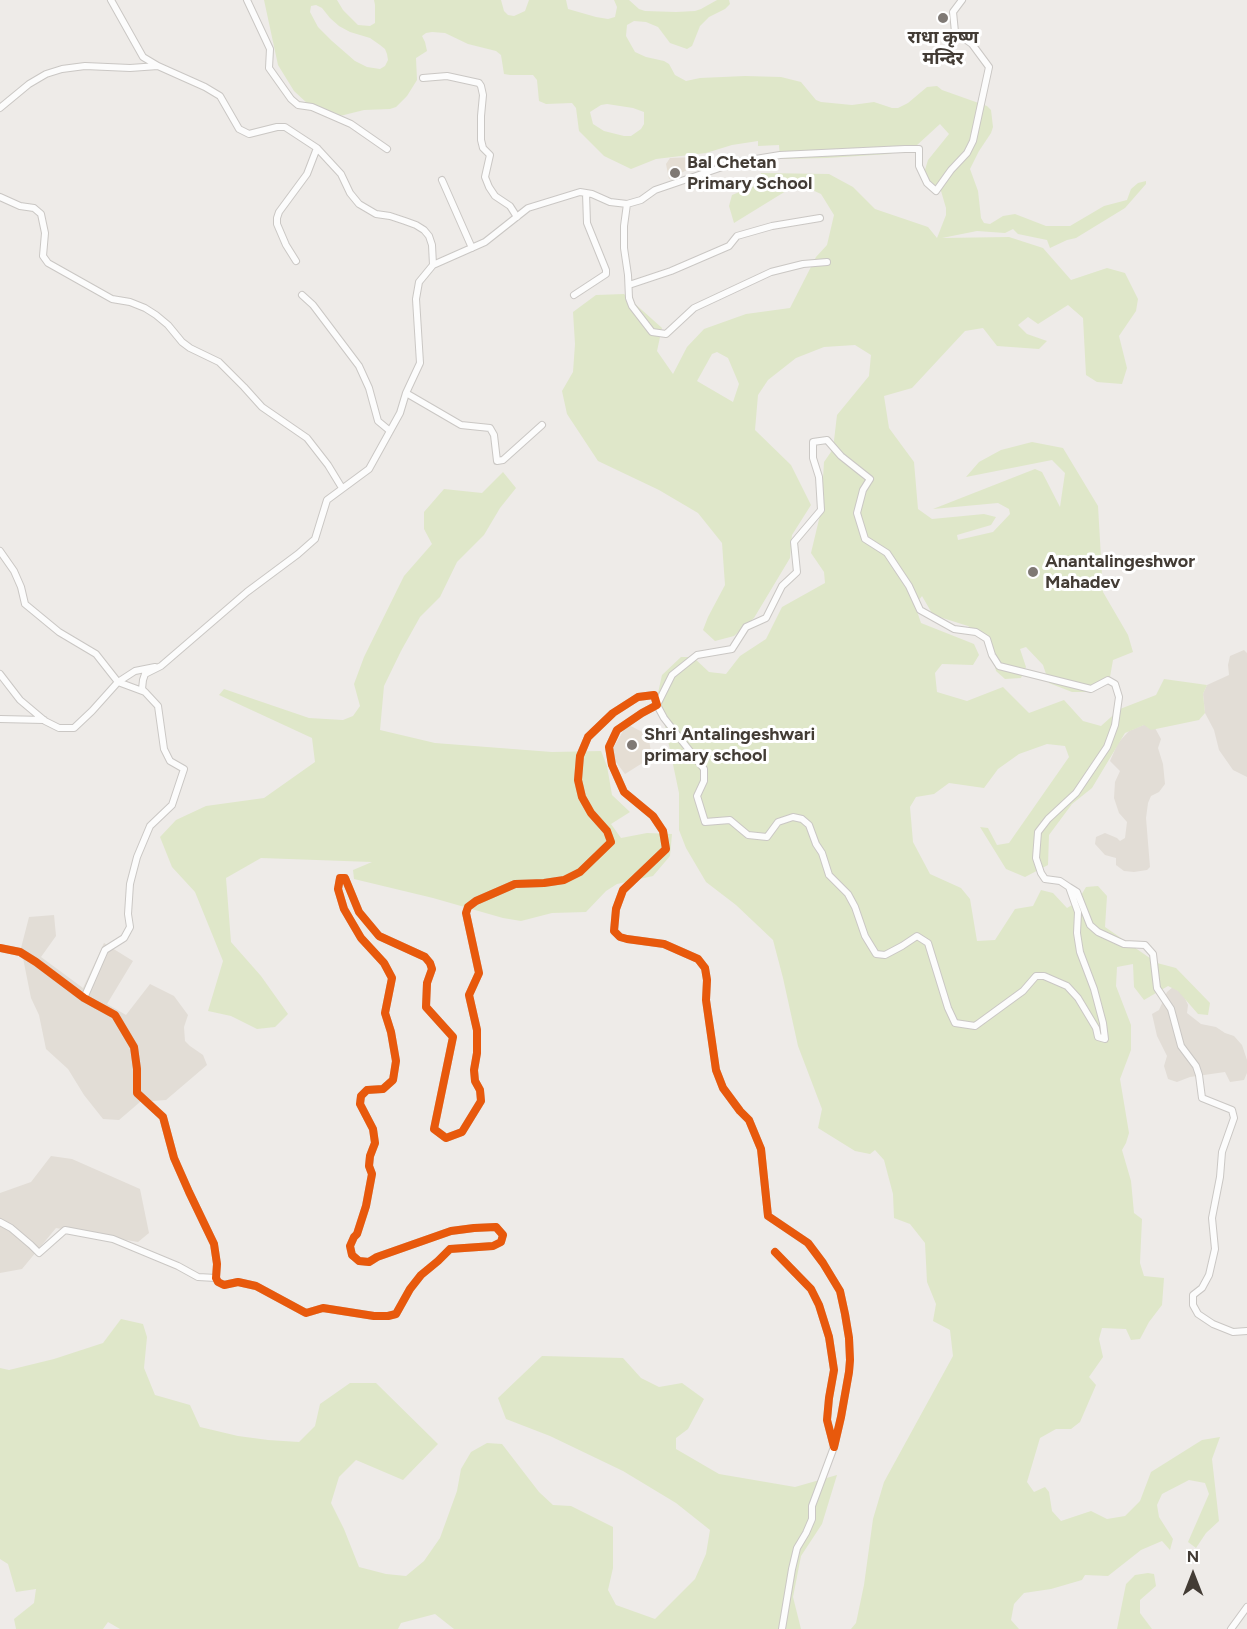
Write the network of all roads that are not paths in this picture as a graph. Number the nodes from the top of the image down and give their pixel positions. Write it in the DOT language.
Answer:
graph roads {
  1 [pos="111,0"];
  2 [pos="247,0"];
  3 [pos="962,0"];
  4 [pos="158,66"];
  5 [pos="423,78"];
  6 [pos="0,108"];
  7 [pos="317,148"];
  8 [pos="387,148"];
  9 [pos="442,180"];
  10 [pos="586,193"];
  11 [pos="0,197"];
  12 [pos="627,204"];
  13 [pos="517,217"];
  14 [pos="820,218"];
  15 [pos="472,248"];
  16 [pos="296,261"];
  17 [pos="827,262"];
  18 [pos="433,265"];
  19 [pos="629,285"];
  20 [pos="302,295"];
  21 [pos="574,296"];
  22 [pos="406,393"];
  23 [pos="542,425"];
  24 [pos="390,431"];
  25 [pos="342,488"];
  26 [pos="0,551"];
  27 [pos="161,666"];
  28 [pos="0,674"];
  29 [pos="118,682"];
  30 [pos="145,692"];
  31 [pos="657,705"];
  32 [pos="0,719"];
  33 [pos="45,720"];
  34 [pos="1069,887"];
  35 [pos="0,948"];
  36 [pos="84,998"];
  37 [pos="0,1222"];
  38 [pos="775,1252"];
  39 [pos="216,1278"];
  40 [pos="1247,1331"];
  41 [pos="834,1447"];
  42 [pos="1247,1607"];
  43 [pos="782,1629"];
  44 [pos="1231,1629"];
  1 -- 4 [label="street"];
  2 -- 8 [label="street"];
  3 -- 12 [label="street"];
  4 -- 6 [label="street"];
  4 -- 7 [label="street"];
  5 -- 13 [label="street"];
  7 -- 16 [label="street"];
  7 -- 18 [label="street"];
  9 -- 15 [label="street"];
  10 -- 12 [label="street"];
  10 -- 13 [label="street"];
  10 -- 21 [label="street"];
  11 -- 25 [label="street"];
  12 -- 19 [label="street"];
  13 -- 15 [label="street"];
  14 -- 19 [label="street"];
  15 -- 18 [label="street"];
  17 -- 19 [label="street"];
  18 -- 22 [label="street"];
  20 -- 24 [label="street"];
  22 -- 23 [label="street"];
  22 -- 24 [label="street"];
  24 -- 25 [label="street"];
  25 -- 27 [label="street"];
  26 -- 29 [label="street"];
  27 -- 29 [label="street"];
  27 -- 30 [label="street"];
  28 -- 33 [label="street"];
  29 -- 30 [label="street"];
  29 -- 33 [label="street"];
  30 -- 36 [label="street"];
  31 -- 34 [label="street"];
  31 -- 34 [label="street"];
  31 -- 39 [label="street"];
  31 -- 41 [label="street"];
  32 -- 33 [label="street"];
  34 -- 40 [label="street"];
  35 -- 36 [label="street"];
  36 -- 39 [label="street"];
  37 -- 39 [label="street"];
  38 -- 41 [label="street"];
  41 -- 43 [label="street"];
  42 -- 44 [label="street"];
}
